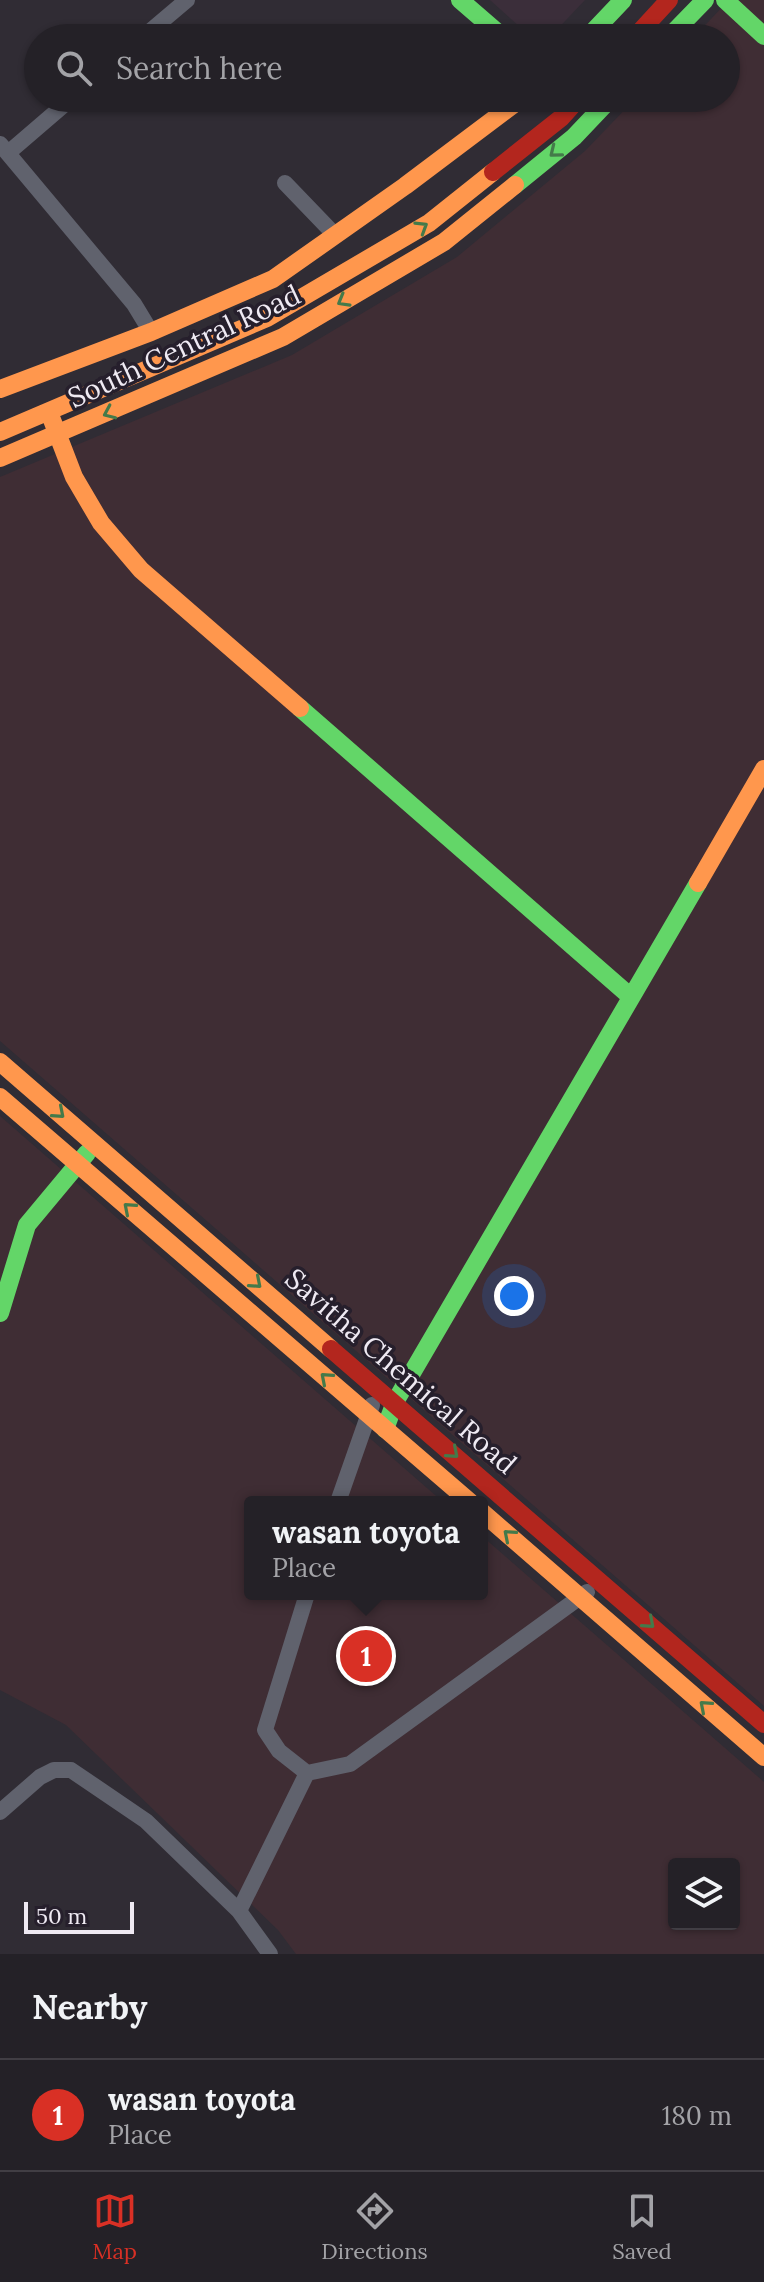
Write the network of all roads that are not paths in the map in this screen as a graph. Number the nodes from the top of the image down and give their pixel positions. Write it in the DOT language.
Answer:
graph roads {
  1 [pos="187,0"];
  2 [pos="460,0"];
  3 [pos="623,0"];
  4 [pos="669,0"];
  5 [pos="705,0"];
  6 [pos="725,0"];
  7 [pos="159,24"];
  8 [pos="488,24"];
  9 [pos="600,24"];
  10 [pos="647,24"];
  11 [pos="682,24"];
  12 [pos="764,36"];
  13 [pos="53,112"];
  14 [pos="503,112"];
  15 [pos="566,112"];
  16 [pos="598,112"];
  17 [pos="4,149"];
  18 [pos="285,183"];
  19 [pos="335,235"];
  20 [pos="151,332"];
  21 [pos="0,389"];
  22 [pos="49,412"];
  23 [pos="0,432"];
  24 [pos="58,435"];
  25 [pos="0,458"];
  26 [pos="764,769"];
  27 [pos="631,997"];
  28 [pos="0,1062"];
  29 [pos="0,1097"];
  30 [pos="95,1144"];
  31 [pos="78,1164"];
  32 [pos="0,1313"];
  33 [pos="378,1388"];
  34 [pos="395,1402"];
  35 [pos="368,1414"];
  36 [pos="385,1429"];
  37 [pos="340,1496"];
  38 [pos="463,1496"];
  39 [pos="488,1517"];
  40 [pos="600,1581"];
  41 [pos="581,1597"];
  42 [pos="305,1600"];
  43 [pos="764,1724"];
  44 [pos="764,1757"];
  45 [pos="307,1773"];
  46 [pos="0,1812"];
  47 [pos="239,1911"];
  48 [pos="270,1954"];
  1 -- 7 [label="street"];
  2 -- 8 [label="main road"];
  3 -- 9 [label="main road"];
  4 -- 10 [label="main road"];
  5 -- 11 [label="main road"];
  6 -- 12 [label="main road"];
  13 -- 17 [label="street"];
  14 -- 19 [label="main road"];
  22 -- 15 [label="main road, South Central Road, one-way"];
  16 -- 24 [label="main road, South Central Road, one-way"];
  17 -- 20 [label="street"];
  18 -- 19 [label="street"];
  19 -- 20 [label="main road"];
  20 -- 21 [label="main road"];
  22 -- 23 [label="main road, South Central Road"];
  22 -- 24 [label="main road"];
  24 -- 25 [label="main road, South Central Road"];
  24 -- 27 [label="main road"];
  26 -- 27 [label="main road"];
  27 -- 34 [label="main road"];
  28 -- 30 [label="main road, Savitha Chemical Road, one-way"];
  29 -- 31 [label="main road, Savitha Chemical Road"];
  30 -- 31 [label="main road"];
  30 -- 33 [label="main road, Savitha Chemical Road, one-way"];
  31 -- 32 [label="main road"];
  35 -- 31 [label="main road, Savitha Chemical Road, one-way"];
  33 -- 34 [label="main road, Savitha Chemical Road"];
  33 -- 35 [label="street"];
  34 -- 36 [label="main road"];
  34 -- 40 [label="main road, Savitha Chemical Road, one-way"];
  35 -- 36 [label="main road, Savitha Chemical Road"];
  35 -- 37 [label="street"];
  36 -- 38 [label="main road, Savitha Chemical Road"];
  41 -- 39 [label="main road, Savitha Chemical Road, one-way"];
  40 -- 41 [label="street"];
  40 -- 43 [label="main road, Savitha Chemical Road, one-way"];
  44 -- 41 [label="main road, Savitha Chemical Road, one-way"];
  41 -- 45 [label="street"];
  42 -- 45 [label="street"];
  45 -- 47 [label="street"];
  46 -- 47 [label="street"];
  47 -- 48 [label="street"];
}
